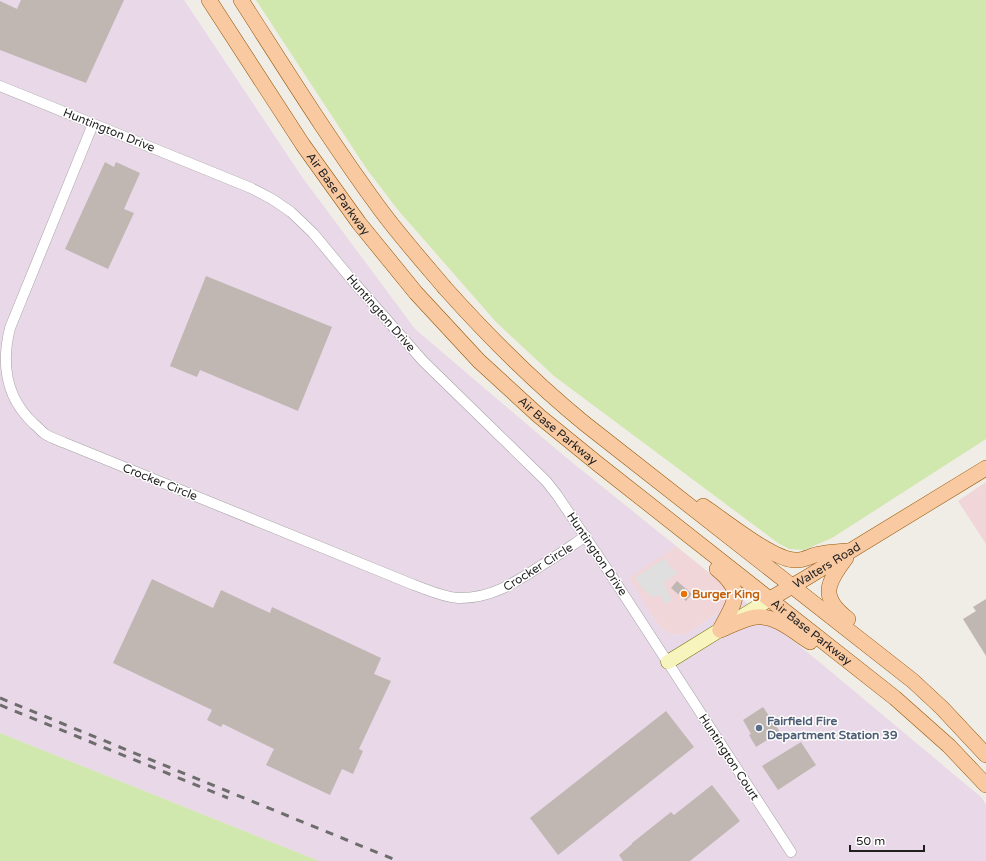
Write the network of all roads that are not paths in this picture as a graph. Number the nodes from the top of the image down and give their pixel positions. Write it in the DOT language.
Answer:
graph roads {
  1 [pos="209,0"];
  2 [pos="240,0"];
  3 [pos="0,86"];
  4 [pos="93,124"];
  5 [pos="638,466"];
  6 [pos="986,468"];
  7 [pos="630,490"];
  8 [pos="586,536"];
  9 [pos="852,550"];
  10 [pos="792,586"];
  11 [pos="770,599"];
  12 [pos="720,630"];
  13 [pos="668,662"];
  14 [pos="850,662"];
  15 [pos="914,681"];
  16 [pos="986,755"];
  17 [pos="986,785"];
  18 [pos="791,852"];
  1 -- 7 [label="main road, Air Base Parkway"];
  2 -- 5 [label="main road, Air Base Parkway"];
  3 -- 4 [label="street, Huntington Drive"];
  4 -- 8 [label="street, Huntington Drive"];
  4 -- 8 [label="street, Crocker Circle"];
  5 -- 9 [label="main road"];
  5 -- 10 [label="main road, Air Base Parkway"];
  6 -- 9 [label="main road, Walters Road"];
  7 -- 11 [label="main road, Air Base Parkway"];
  7 -- 12 [label="main road"];
  8 -- 13 [label="street, Huntington Drive"];
  9 -- 10 [label="main road, Walters Road"];
  9 -- 15 [label="main road"];
  10 -- 11 [label="main road, Walters Road"];
  10 -- 15 [label="main road, Air Base Parkway"];
  11 -- 12 [label="street, Walters Road"];
  11 -- 14 [label="main road, Air Base Parkway"];
  12 -- 13 [label="street, Walters Road"];
  12 -- 14 [label="main road"];
  13 -- 18 [label="street, Huntington Court"];
  14 -- 17 [label="main road, Air Base Parkway"];
  15 -- 16 [label="main road, Air Base Parkway"];
}
